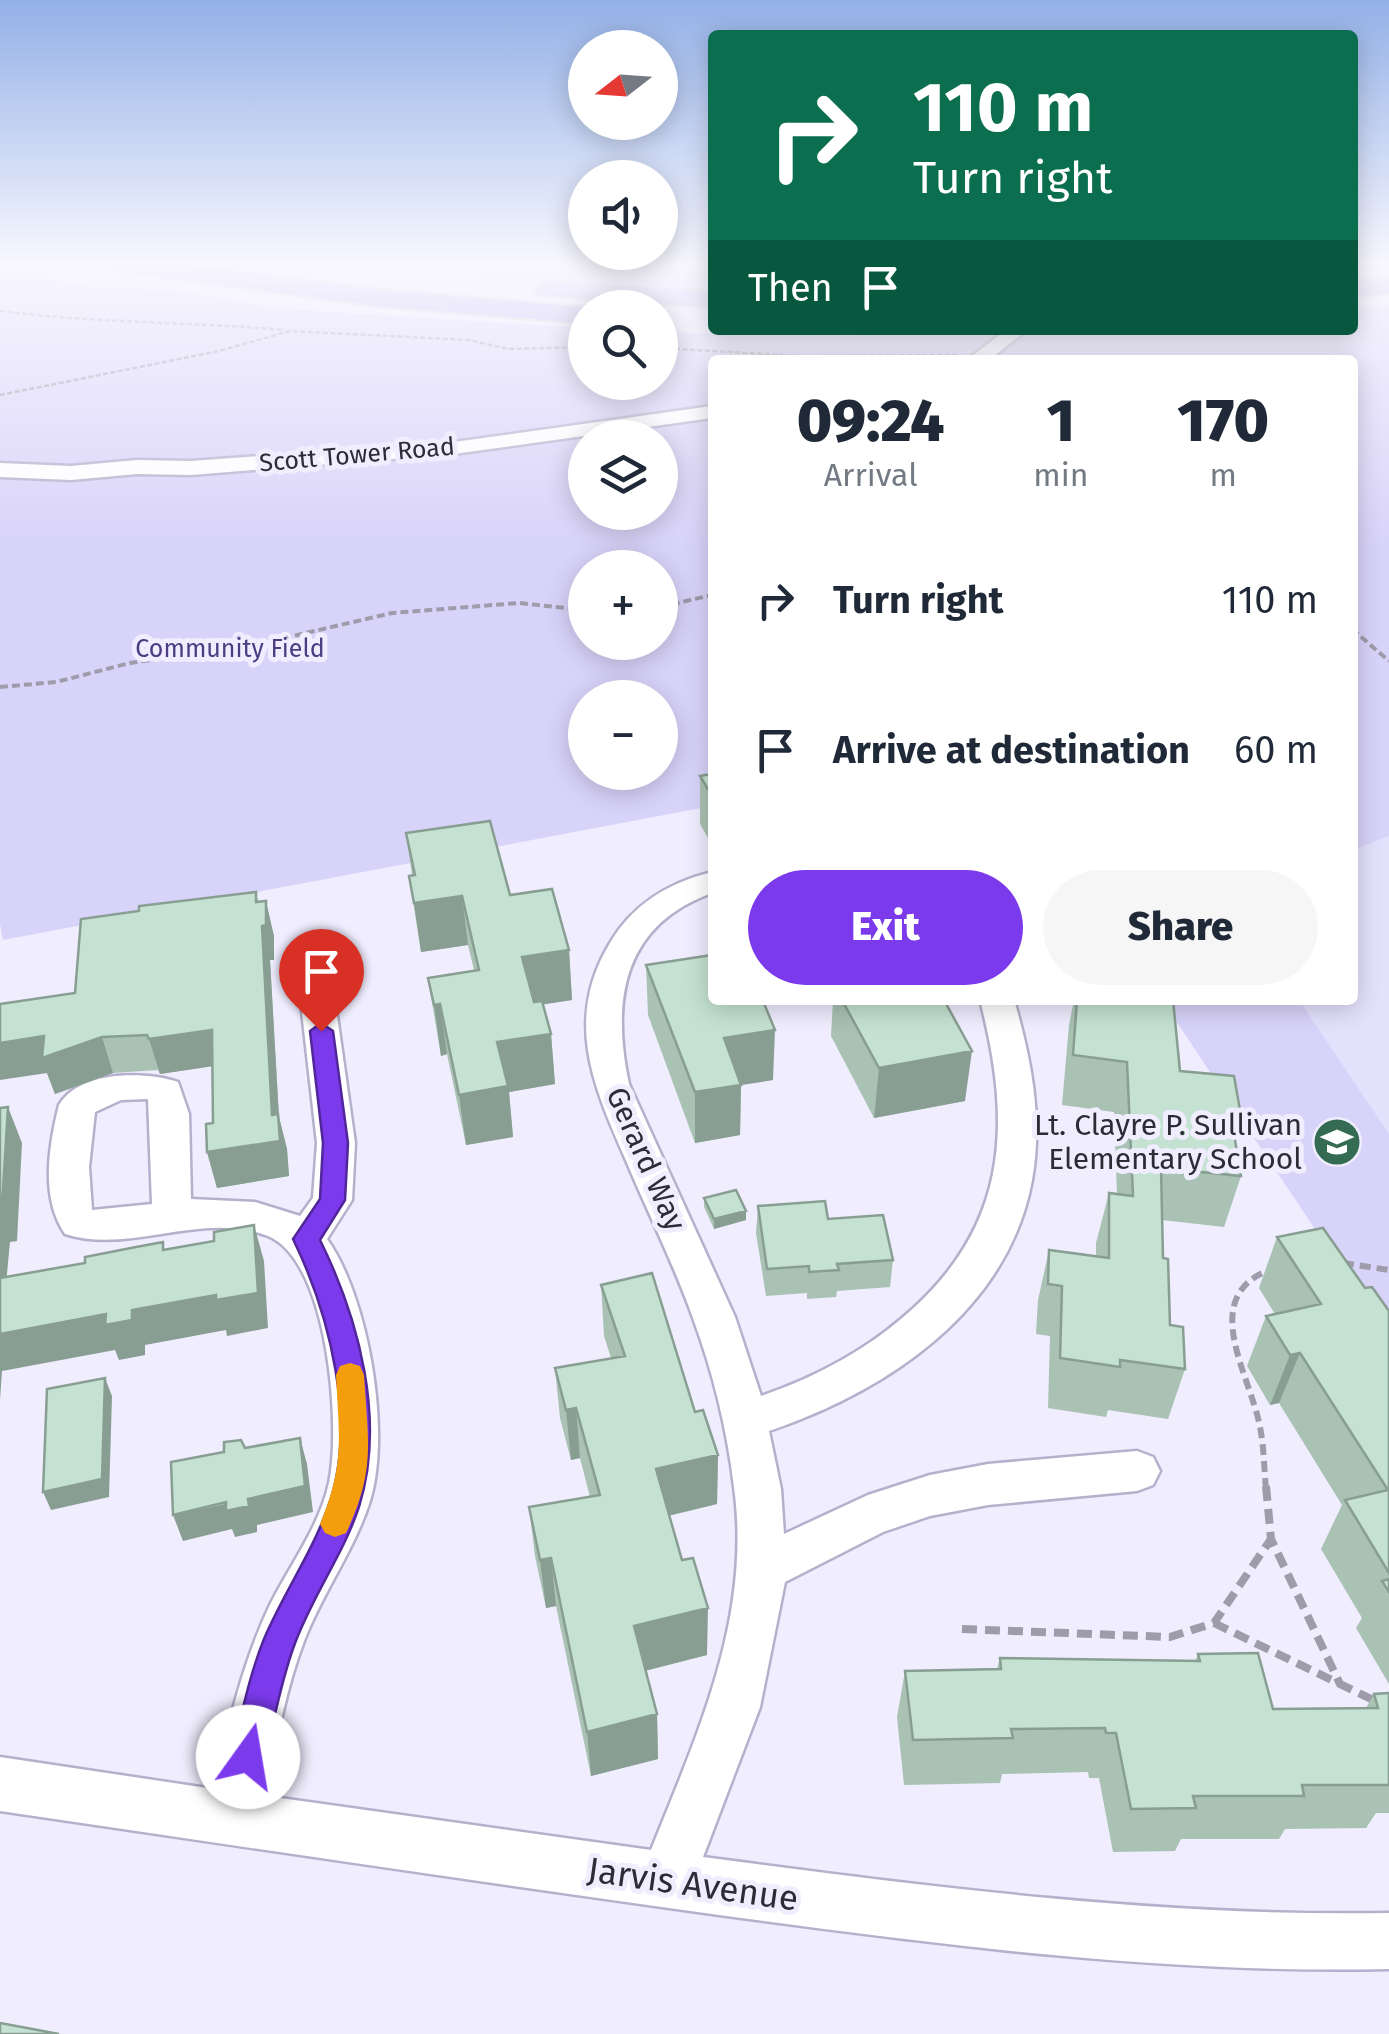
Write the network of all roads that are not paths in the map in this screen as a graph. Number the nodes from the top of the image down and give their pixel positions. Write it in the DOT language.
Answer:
graph roads {
  1 [pos="708,413"];
  2 [pos="0,470"];
  3 [pos="708,883"];
  4 [pos="316,994"];
  5 [pos="998,1005"];
  6 [pos="172,1215"];
  7 [pos="306,1239"];
  8 [pos="745,1420"];
  9 [pos="1137,1472"];
  10 [pos="763,1569"];
  11 [pos="0,1784"];
  12 [pos="234,1818"];
  13 [pos="668,1880"];
  14 [pos="1389,1941"];
  1 -- 2 [label="street, Scott Tower Road"];
  3 -- 8 [label="street, Gerard Way"];
  4 -- 7 [label="street"];
  5 -- 8 [label="street"];
  6 -- 7 [label="street"];
  7 -- 12 [label="street"];
  8 -- 10 [label="street, Gerard Way"];
  9 -- 10 [label="street"];
  10 -- 13 [label="street, Gerard Way"];
  11 -- 12 [label="street, Jarvis Avenue"];
  12 -- 13 [label="street, Jarvis Avenue"];
  13 -- 14 [label="street, Jarvis Avenue"];
}
